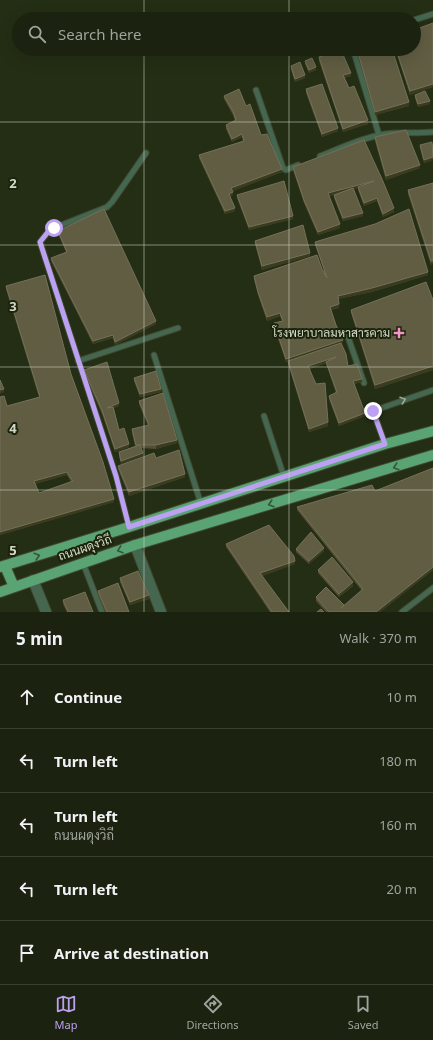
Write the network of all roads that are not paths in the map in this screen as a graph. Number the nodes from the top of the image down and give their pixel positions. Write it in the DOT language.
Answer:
graph roads {
  1 [pos="433,14"];
  2 [pos="421,18"];
  3 [pos="355,56"];
  4 [pos="256,90"];
  5 [pos="433,132"];
  6 [pos="379,135"];
  7 [pos="146,152"];
  8 [pos="314,159"];
  9 [pos="300,164"];
  10 [pos="178,328"];
  11 [pos="347,334"];
  12 [pos="154,355"];
  13 [pos="78,361"];
  14 [pos="364,383"];
  15 [pos="433,390"];
  16 [pos="264,416"];
  17 [pos="433,431"];
  18 [pos="385,444"];
  19 [pos="433,455"];
  20 [pos="284,477"];
  21 [pos="201,504"];
  22 [pos="129,527"];
  23 [pos="135,545"];
  24 [pos="83,563"];
  25 [pos="2,564"];
  26 [pos="33,580"];
  27 [pos="14,587"];
  28 [pos="433,588"];
  29 [pos="0,592"];
  30 [pos="46,612"];
  31 [pos="102,612"];
  32 [pos="161,612"];
  33 [pos="402,612"];
  1 -- 2 [label="lane"];
  3 -- 6 [label="lane"];
  4 -- 9 [label="lane"];
  5 -- 6 [label="lane"];
  6 -- 8 [label="lane"];
  7 -- 13 [label="lane"];
  10 -- 13 [label="lane"];
  11 -- 14 [label="lane"];
  12 -- 21 [label="lane"];
  13 -- 22 [label="lane"];
  18 -- 15 [label="lane, one-way"];
  16 -- 20 [label="lane"];
  17 -- 18 [label="main road, ถนนผดุงวิถี"];
  18 -- 20 [label="main road, ถนนผดุงวิถี"];
  19 -- 23 [label="main road, ถนนผดุงวิถี, one-way"];
  20 -- 21 [label="main road, ถนนผดุงวิถี"];
  21 -- 22 [label="main road, ถนนผดุงวิถี"];
  25 -- 22 [label="main road, ถนนผดุงวิถี, one-way"];
  23 -- 24 [label="main road, ถนนผดุงวิถี, one-way"];
  23 -- 32 [label="street"];
  24 -- 26 [label="main road, ถนนผดุงวิถี"];
  24 -- 31 [label="lane"];
  25 -- 27 [label="main road"];
  26 -- 27 [label="main road, ถนนผดุงวิถี"];
  26 -- 30 [label="street"];
  27 -- 29 [label="main road, ถนนผดุงวิถี"];
  28 -- 33 [label="lane"];
}
